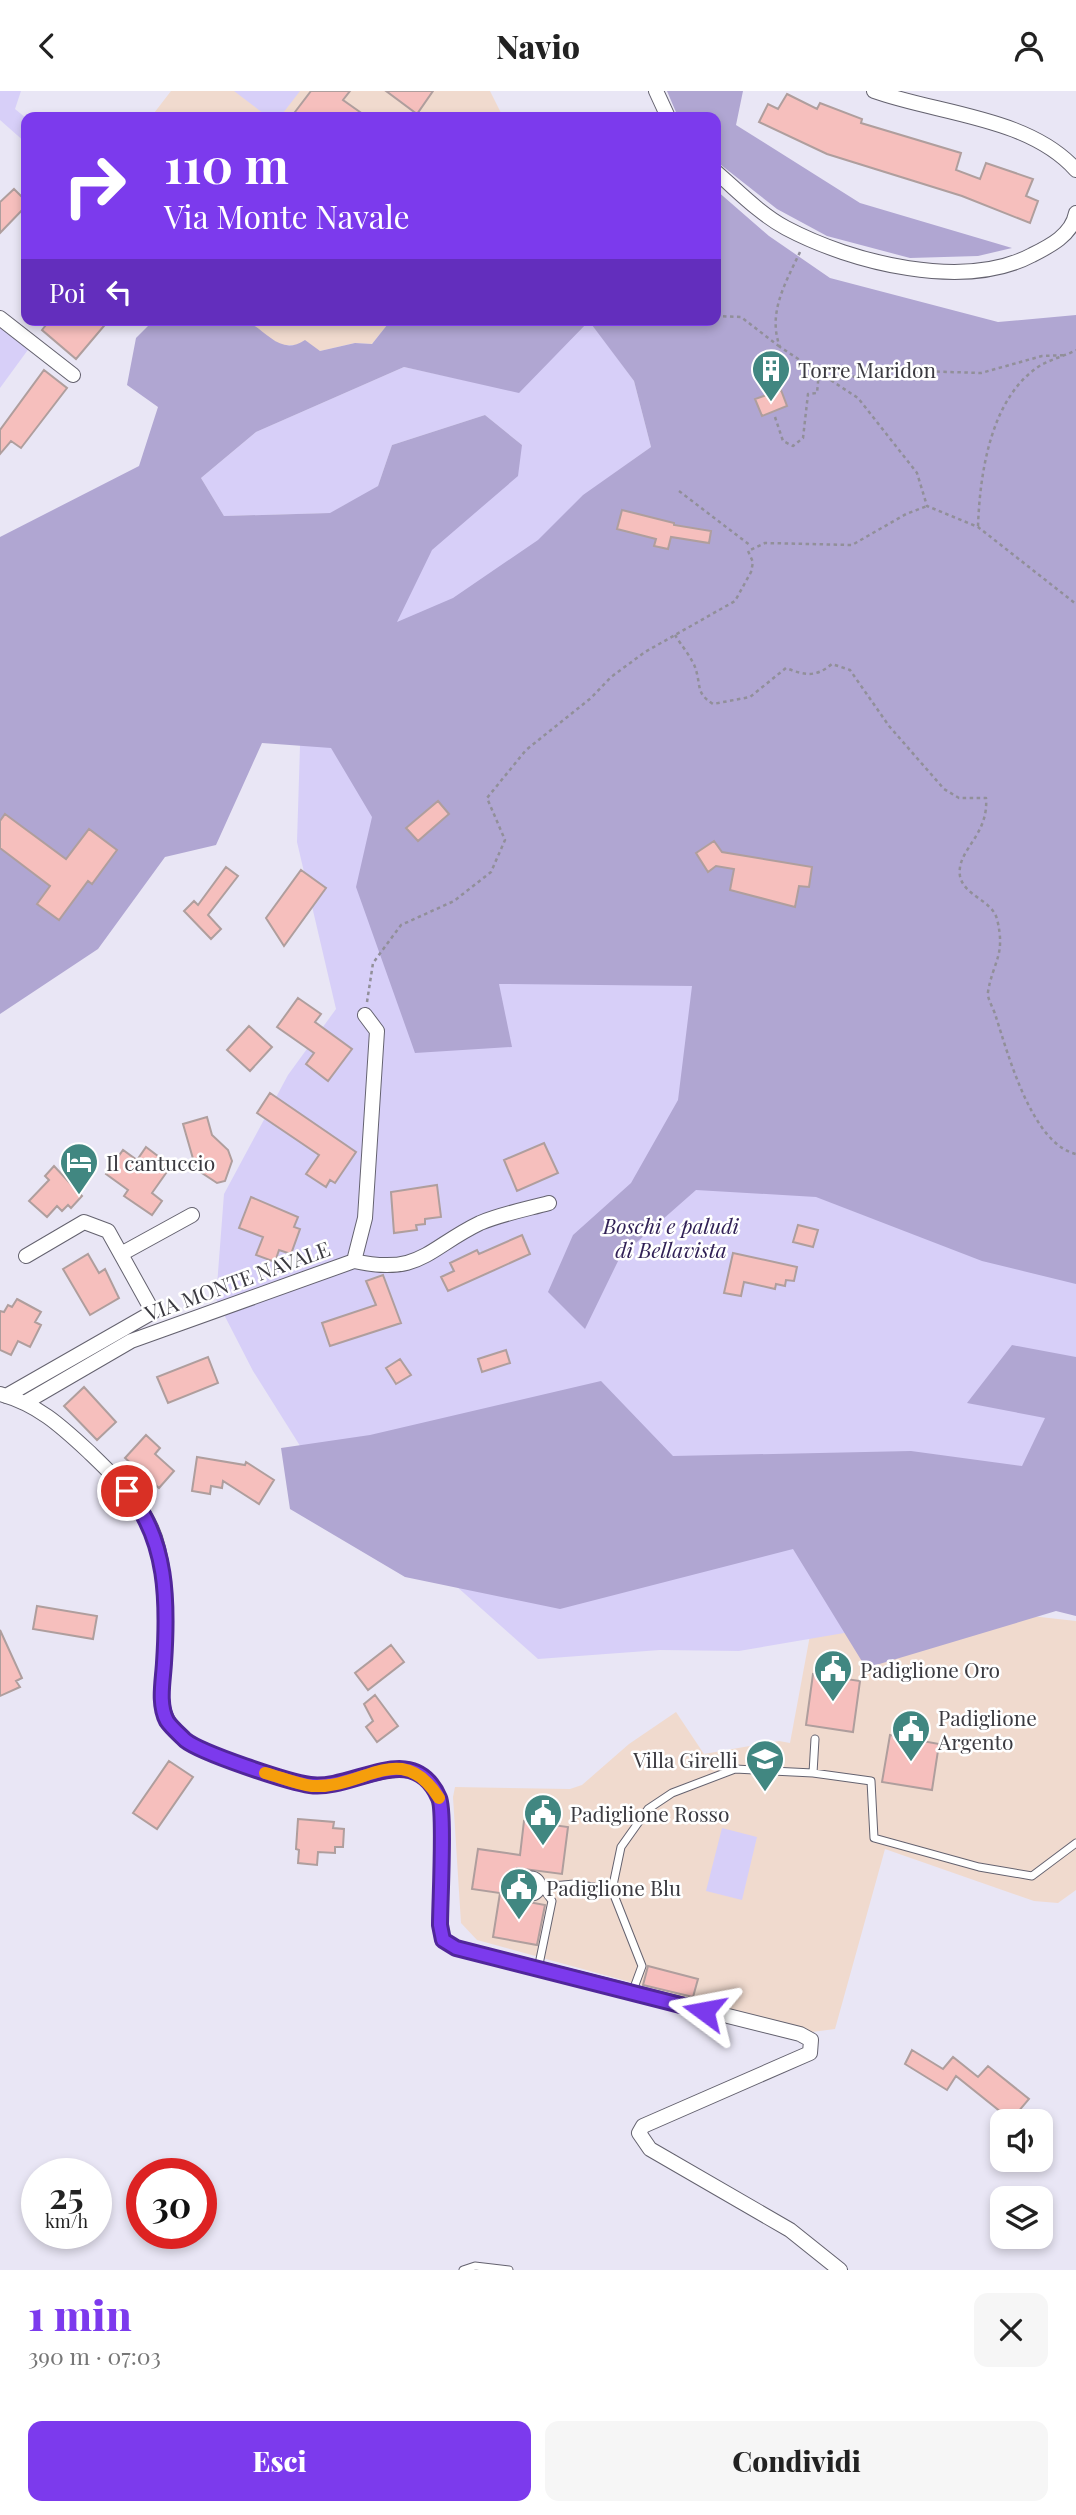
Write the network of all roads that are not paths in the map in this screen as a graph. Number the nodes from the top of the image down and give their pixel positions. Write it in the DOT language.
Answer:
graph roads {
  1 [pos="656,91"];
  2 [pos="874,91"];
  3 [pos="666,112"];
  4 [pos="1076,170"];
  5 [pos="721,176"];
  6 [pos="1076,213"];
  7 [pos="0,318"];
  8 [pos="73,375"];
  9 [pos="365,1015"];
  10 [pos="549,1203"];
  11 [pos="192,1215"];
  12 [pos="121,1254"];
  13 [pos="26,1256"];
  14 [pos="354,1261"];
  15 [pos="3,1395"];
  16 [pos="26,1402"];
  17 [pos="815,1739"];
  18 [pos="813,1773"];
  19 [pos="1076,1843"];
  20 [pos="612,1890"];
  21 [pos="538,1969"];
  22 [pos="632,1994"];
  23 [pos="463,2270"];
  24 [pos="509,2270"];
  25 [pos="840,2270"];
  1 -- 3 [label="street"];
  2 -- 4 [label="street"];
  5 -- 6 [label="street"];
  7 -- 8 [label="street"];
  9 -- 14 [label="street"];
  10 -- 14 [label="street, VIA MONTE NAVALE"];
  11 -- 12 [label="street"];
  12 -- 13 [label="street, VIA MONTE NAVALE"];
  12 -- 15 [label="street, VIA MONTE NAVALE"];
  14 -- 16 [label="street, VIA MONTE NAVALE"];
  15 -- 16 [label="street, VIA MONTE NAVALE"];
  16 -- 21 [label="street, VIA MONTE NAVALE"];
  17 -- 18 [label="lane"];
  18 -- 19 [label="lane"];
  18 -- 20 [label="lane"];
  20 -- 21 [label="lane"];
  20 -- 22 [label="lane"];
  21 -- 22 [label="street, VIA MONTE NAVALE"];
  22 -- 25 [label="street, VIA MONTE NAVALE"];
  23 -- 24 [label="lane"];
}
